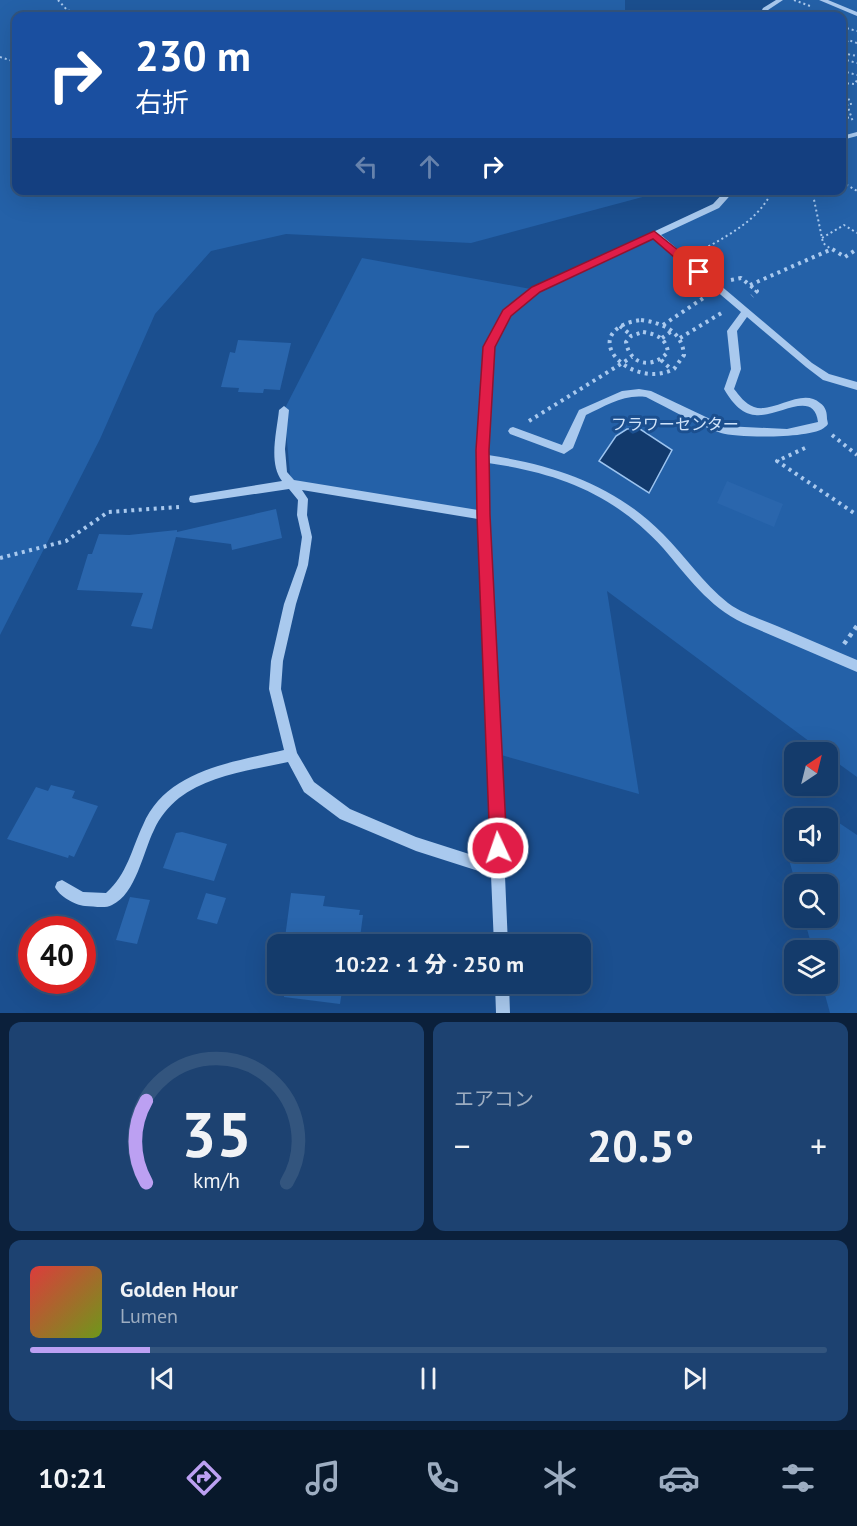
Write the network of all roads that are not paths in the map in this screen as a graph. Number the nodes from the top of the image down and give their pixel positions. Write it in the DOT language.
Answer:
graph roads {
  1 [pos="780,0"];
  2 [pos="822,0"];
  3 [pos="764,12"];
  4 [pos="857,14"];
  5 [pos="726,195"];
  6 [pos="654,234"];
  7 [pos="746,312"];
  8 [pos="857,386"];
  9 [pos="284,410"];
  10 [pos="513,431"];
  11 [pos="483,458"];
  12 [pos="291,484"];
  13 [pos="194,499"];
  14 [pos="483,515"];
  15 [pos="857,666"];
  16 [pos="291,755"];
  17 [pos="500,871"];
  18 [pos="62,887"];
  19 [pos="501,934"];
  20 [pos="502,994"];
  21 [pos="503,1013"];
  1 -- 3 [label="street"];
  2 -- 4 [label="street"];
  5 -- 6 [label="street"];
  6 -- 7 [label="street"];
  6 -- 11 [label="street"];
  7 -- 8 [label="street"];
  7 -- 10 [label="street"];
  9 -- 12 [label="street"];
  11 -- 14 [label="street"];
  11 -- 15 [label="street"];
  12 -- 13 [label="street"];
  12 -- 14 [label="street"];
  12 -- 16 [label="street"];
  14 -- 17 [label="street"];
  16 -- 17 [label="street"];
  16 -- 18 [label="street"];
  17 -- 19 [label="street"];
  20 -- 21 [label="street"];
}
